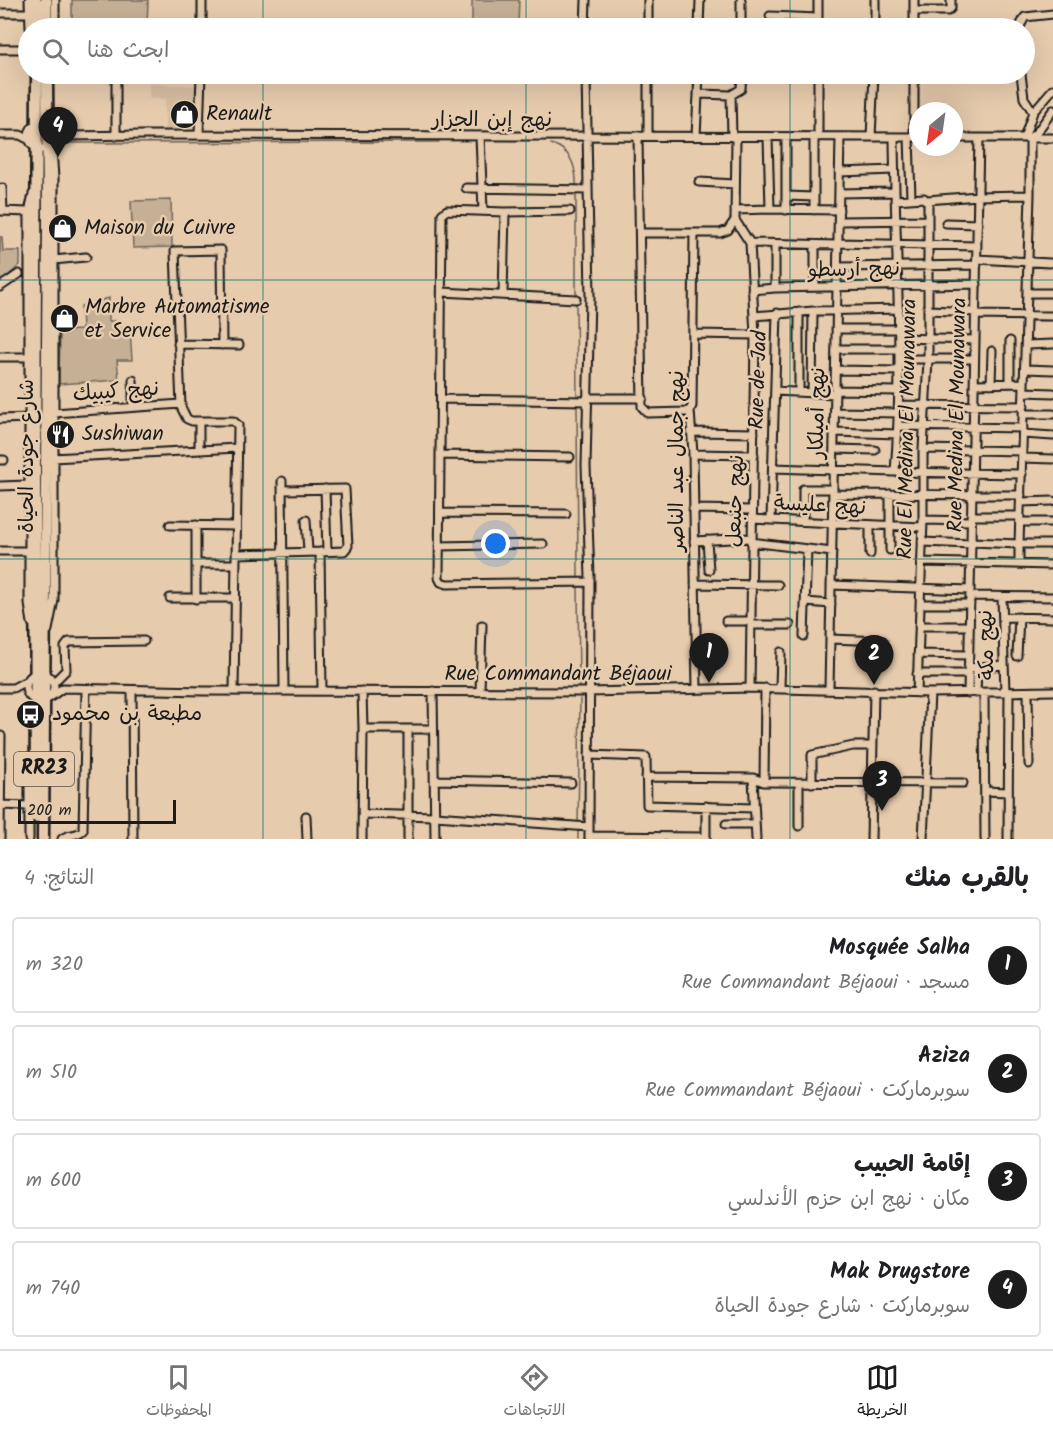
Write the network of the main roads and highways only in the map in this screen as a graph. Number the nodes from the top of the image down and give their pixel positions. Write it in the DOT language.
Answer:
graph roads {
  1 [pos="36,0"];
  2 [pos="46,0"];
  3 [pos="37,18"];
  4 [pos="46,18"];
  5 [pos="37,84"];
  6 [pos="47,84"];
  7 [pos="41,126"];
  8 [pos="48,146"];
  9 [pos="40,637"];
  10 [pos="40,698"];
  11 [pos="36,839"];
  12 [pos="44,839"];
  1 -- 3 [label="highway"];
  2 -- 4 [label="highway"];
  5 -- 7 [label="highway, شارع جودة الحياة / RR23"];
  6 -- 7 [label="highway, شارع جودة الحياة / RR23"];
  7 -- 8 [label="highway, شارع جودة الحياة / RR23"];
  8 -- 9 [label="highway, شارع جودة الحياة / RR23"];
  8 -- 9 [label="highway, شارع جودة الحياة / RR23"];
  9 -- 10 [label="highway, شارع جودة الحياة / RR23"];
  10 -- 11 [label="highway, شارع جودة الحياة / RR23"];
  10 -- 12 [label="highway, شارع جودة الحياة / RR23"];
}
